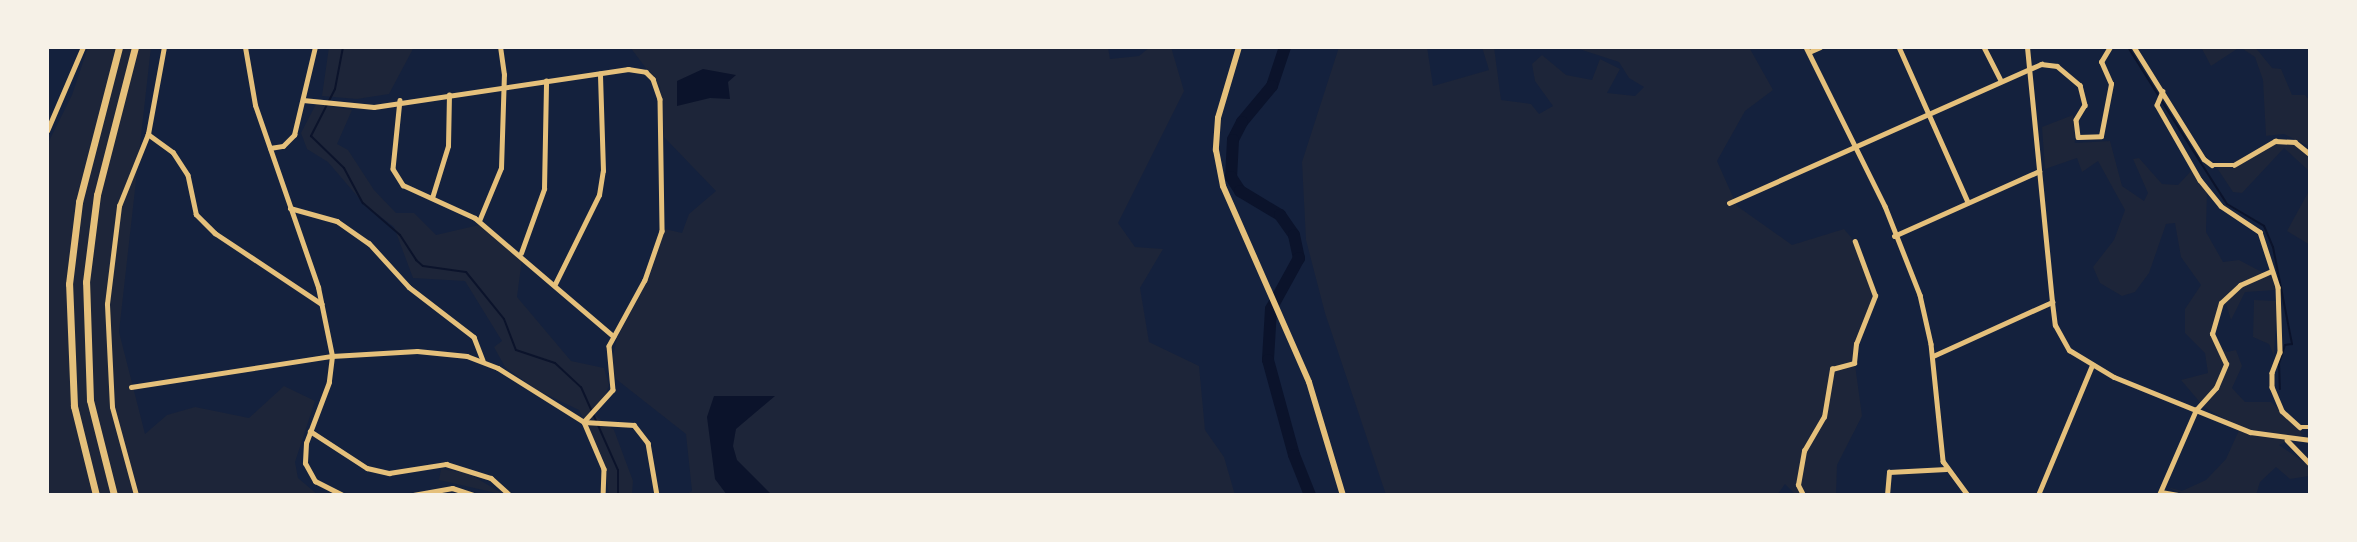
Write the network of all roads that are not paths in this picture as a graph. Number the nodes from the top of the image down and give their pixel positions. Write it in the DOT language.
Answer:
graph roads {
  1 [pos="83,47"];
  2 [pos="119,47"];
  3 [pos="135,47"];
  4 [pos="164,47"];
  5 [pos="245,47"];
  6 [pos="315,47"];
  7 [pos="500,47"];
  8 [pos="1239,47"];
  9 [pos="1819,47"];
  10 [pos="1899,47"];
  11 [pos="1984,47"];
  12 [pos="2027,47"];
  13 [pos="2110,47"];
  14 [pos="2134,47"];
  15 [pos="1808,50"];
  16 [pos="2029,68"];
  17 [pos="600,74"];
  18 [pos="2000,79"];
  19 [pos="546,81"];
  20 [pos="504,88"];
  21 [pos="2162,91"];
  22 [pos="449,95"];
  23 [pos="303,100"];
  24 [pos="400,100"];
  25 [pos="1929,112"];
  26 [pos="47,131"];
  27 [pos="148,134"];
  28 [pos="1855,146"];
  29 [pos="270,148"];
  30 [pos="2310,154"];
  31 [pos="2039,171"];
  32 [pos="432,198"];
  33 [pos="1968,202"];
  34 [pos="1729,203"];
  35 [pos="289,207"];
  36 [pos="479,221"];
  37 [pos="1894,236"];
  38 [pos="1856,242"];
  39 [pos="521,253"];
  40 [pos="2271,271"];
  41 [pos="555,284"];
  42 [pos="2052,302"];
  43 [pos="322,304"];
  44 [pos="613,336"];
  45 [pos="332,356"];
  46 [pos="1933,356"];
  47 [pos="483,360"];
  48 [pos="2092,365"];
  49 [pos="131,387"];
  50 [pos="2196,410"];
  51 [pos="584,422"];
  52 [pos="2310,427"];
  53 [pos="310,431"];
  54 [pos="2287,440"];
  55 [pos="2310,440"];
  56 [pos="2310,464"];
  57 [pos="1946,469"];
  58 [pos="2160,493"];
  59 [pos="96,495"];
  60 [pos="114,495"];
  61 [pos="136,495"];
  62 [pos="343,495"];
  63 [pos="413,495"];
  64 [pos="474,495"];
  65 [pos="510,495"];
  66 [pos="603,495"];
  67 [pos="657,495"];
  68 [pos="1343,495"];
  69 [pos="1803,495"];
  70 [pos="1887,495"];
  71 [pos="1968,495"];
  72 [pos="2038,495"];
  73 [pos="2178,495"];
  1 -- 26 [label="street"];
  2 -- 59 [label="highway"];
  3 -- 60 [label="highway"];
  4 -- 27 [label="street"];
  5 -- 29 [label="street"];
  6 -- 23 [label="street"];
  7 -- 20 [label="street"];
  8 -- 68 [label="main road"];
  9 -- 15 [label="street"];
  10 -- 25 [label="street"];
  11 -- 18 [label="street"];
  12 -- 16 [label="street"];
  13 -- 16 [label="street"];
  14 -- 21 [label="street"];
  15 -- 28 [label="street"];
  16 -- 18 [label="street"];
  16 -- 31 [label="street"];
  17 -- 19 [label="street"];
  17 -- 41 [label="street"];
  17 -- 44 [label="street"];
  18 -- 25 [label="street"];
  19 -- 20 [label="street"];
  19 -- 39 [label="street"];
  20 -- 22 [label="street"];
  20 -- 36 [label="street"];
  21 -- 30 [label="street"];
  21 -- 40 [label="street"];
  22 -- 24 [label="street"];
  22 -- 32 [label="street"];
  23 -- 24 [label="street"];
  23 -- 29 [label="street"];
  24 -- 32 [label="street"];
  25 -- 28 [label="street"];
  25 -- 33 [label="street"];
  27 -- 43 [label="street"];
  27 -- 61 [label="street"];
  28 -- 34 [label="street"];
  28 -- 37 [label="street"];
  29 -- 35 [label="street"];
  31 -- 33 [label="street"];
  31 -- 42 [label="street"];
  32 -- 36 [label="street"];
  33 -- 37 [label="street"];
  35 -- 43 [label="street"];
  35 -- 47 [label="street"];
  36 -- 39 [label="street"];
  37 -- 46 [label="street"];
  38 -- 69 [label="street"];
  39 -- 41 [label="street"];
  40 -- 50 [label="street"];
  40 -- 52 [label="street"];
  41 -- 44 [label="street"];
  42 -- 46 [label="street"];
  42 -- 48 [label="street"];
  43 -- 45 [label="street"];
  44 -- 51 [label="street"];
  45 -- 47 [label="street"];
  45 -- 49 [label="street"];
  45 -- 53 [label="street"];
  46 -- 57 [label="street"];
  47 -- 51 [label="street"];
  48 -- 50 [label="street"];
  48 -- 72 [label="street"];
  50 -- 54 [label="street"];
  50 -- 58 [label="street"];
  51 -- 66 [label="street"];
  51 -- 67 [label="street"];
  53 -- 62 [label="street"];
  53 -- 65 [label="street"];
  54 -- 55 [label="street"];
  54 -- 56 [label="street"];
  57 -- 70 [label="street"];
  57 -- 71 [label="street"];
  58 -- 73 [label="street"];
  63 -- 64 [label="street"];
}
